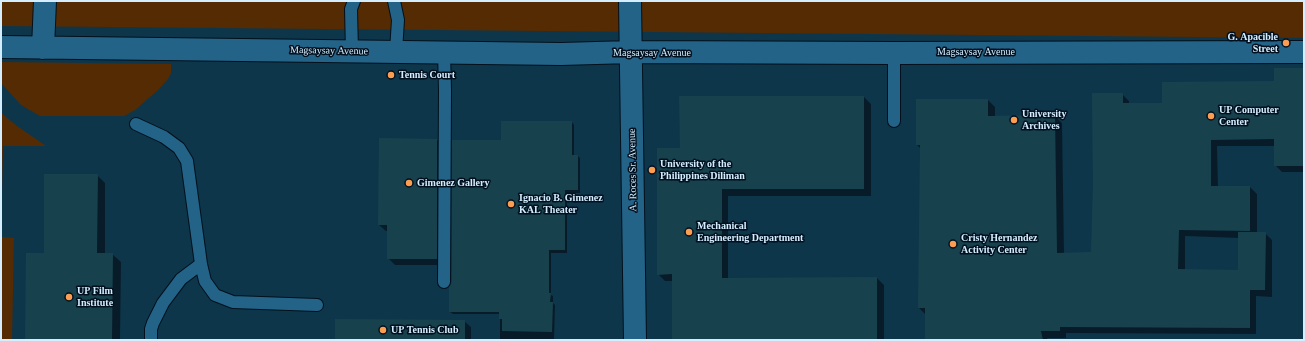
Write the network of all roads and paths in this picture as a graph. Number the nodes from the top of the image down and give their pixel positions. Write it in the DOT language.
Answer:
graph roads {
  1 [pos="45,1"];
  2 [pos="354,1"];
  3 [pos="394,1"];
  4 [pos="630,1"];
  5 [pos="1,47"];
  6 [pos="43,48"];
  7 [pos="352,51"];
  8 [pos="396,51"];
  9 [pos="444,52"];
  10 [pos="631,52"];
  11 [pos="1304,52"];
  12 [pos="894,53"];
  13 [pos="894,121"];
  14 [pos="136,124"];
  15 [pos="200,264"];
  16 [pos="444,282"];
  17 [pos="317,305"];
  18 [pos="151,340"];
  19 [pos="635,340"];
  1 -- 6 [label="street"];
  2 -- 7 [label="lane"];
  3 -- 8 [label="lane"];
  4 -- 10 [label="street, A. Roces Sr. Avenue"];
  5 -- 6 [label="street, Magsaysay Avenue"];
  6 -- 7 [label="street, Magsaysay Avenue"];
  7 -- 8 [label="street, Magsaysay Avenue"];
  8 -- 9 [label="street, Magsaysay Avenue"];
  9 -- 10 [label="street, Magsaysay Avenue"];
  9 -- 16 [label="lane"];
  10 -- 12 [label="street, Magsaysay Avenue"];
  10 -- 19 [label="street, A. Roces Sr. Avenue"];
  11 -- 12 [label="street, Magsaysay Avenue"];
  12 -- 13 [label="lane"];
  14 -- 15 [label="lane"];
  15 -- 17 [label="lane"];
  15 -- 18 [label="lane"];
}
